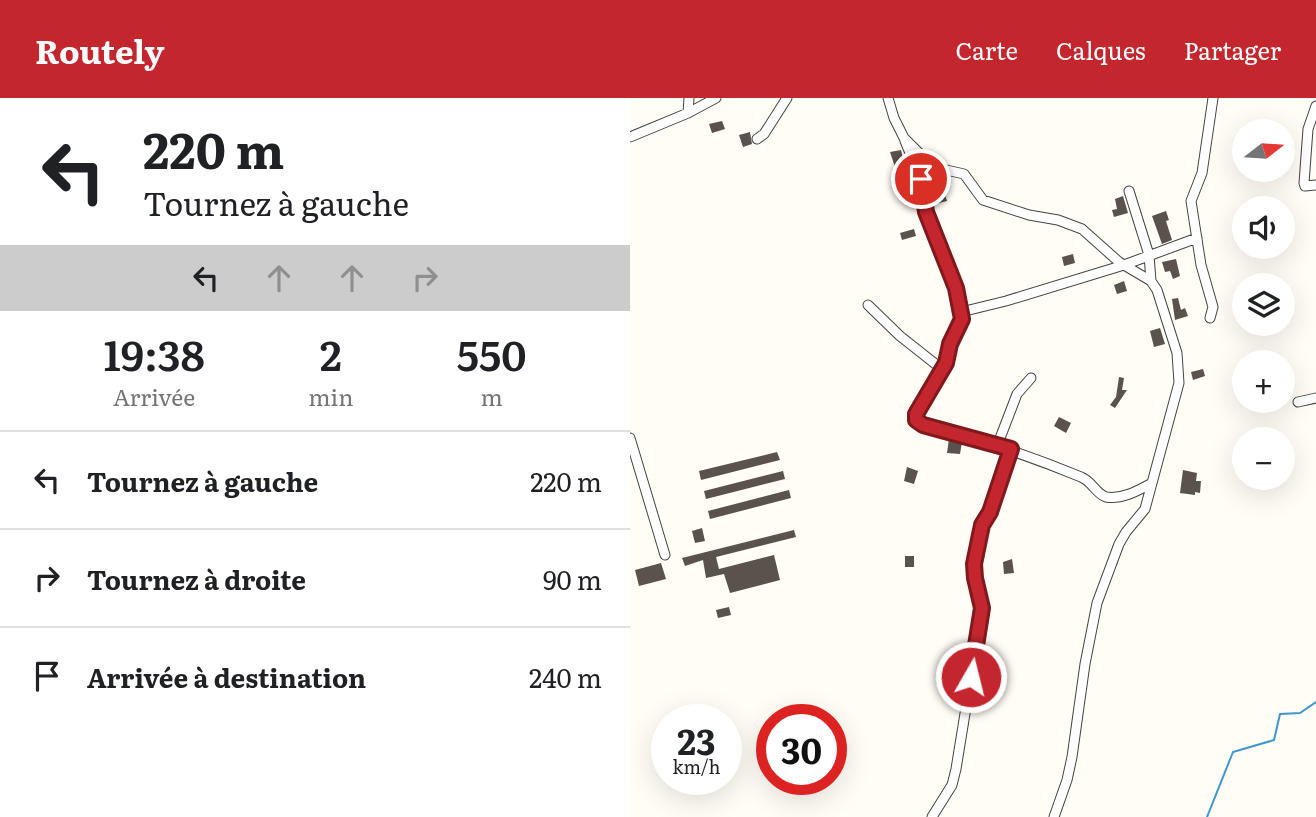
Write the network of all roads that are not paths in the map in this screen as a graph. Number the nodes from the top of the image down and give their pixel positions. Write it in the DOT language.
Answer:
graph roads {
  1 [pos="689,98"];
  2 [pos="716,98"];
  3 [pos="787,98"];
  4 [pos="888,98"];
  5 [pos="1213,98"];
  6 [pos="1316,106"];
  7 [pos="688,113"];
  8 [pos="630,137"];
  9 [pos="904,138"];
  10 [pos="757,139"];
  11 [pos="1316,186"];
  12 [pos="1129,191"];
  13 [pos="1197,238"];
  14 [pos="1149,255"];
  15 [pos="1124,265"];
  16 [pos="1151,281"];
  17 [pos="868,305"];
  18 [pos="961,312"];
  19 [pos="1210,317"];
  20 [pos="943,370"];
  21 [pos="1031,378"];
  22 [pos="1316,398"];
  23 [pos="1298,402"];
  24 [pos="630,438"];
  25 [pos="997,446"];
  26 [pos="1011,449"];
  27 [pos="1152,483"];
  28 [pos="665,555"];
  29 [pos="932,817"];
  30 [pos="1054,817"];
  1 -- 7 [label="street"];
  2 -- 7 [label="street"];
  3 -- 10 [label="street"];
  4 -- 9 [label="street"];
  5 -- 13 [label="street"];
  6 -- 11 [label="street"];
  7 -- 8 [label="street"];
  9 -- 15 [label="street"];
  9 -- 18 [label="street"];
  12 -- 14 [label="street"];
  13 -- 14 [label="street"];
  13 -- 19 [label="street"];
  14 -- 15 [label="street"];
  14 -- 16 [label="street"];
  15 -- 16 [label="street"];
  15 -- 18 [label="street"];
  16 -- 27 [label="street"];
  17 -- 20 [label="street"];
  18 -- 20 [label="street"];
  20 -- 25 [label="street"];
  21 -- 25 [label="street"];
  22 -- 23 [label="street"];
  24 -- 28 [label="street"];
  25 -- 26 [label="street"];
  26 -- 27 [label="street"];
  26 -- 29 [label="street"];
  27 -- 30 [label="street"];
}
